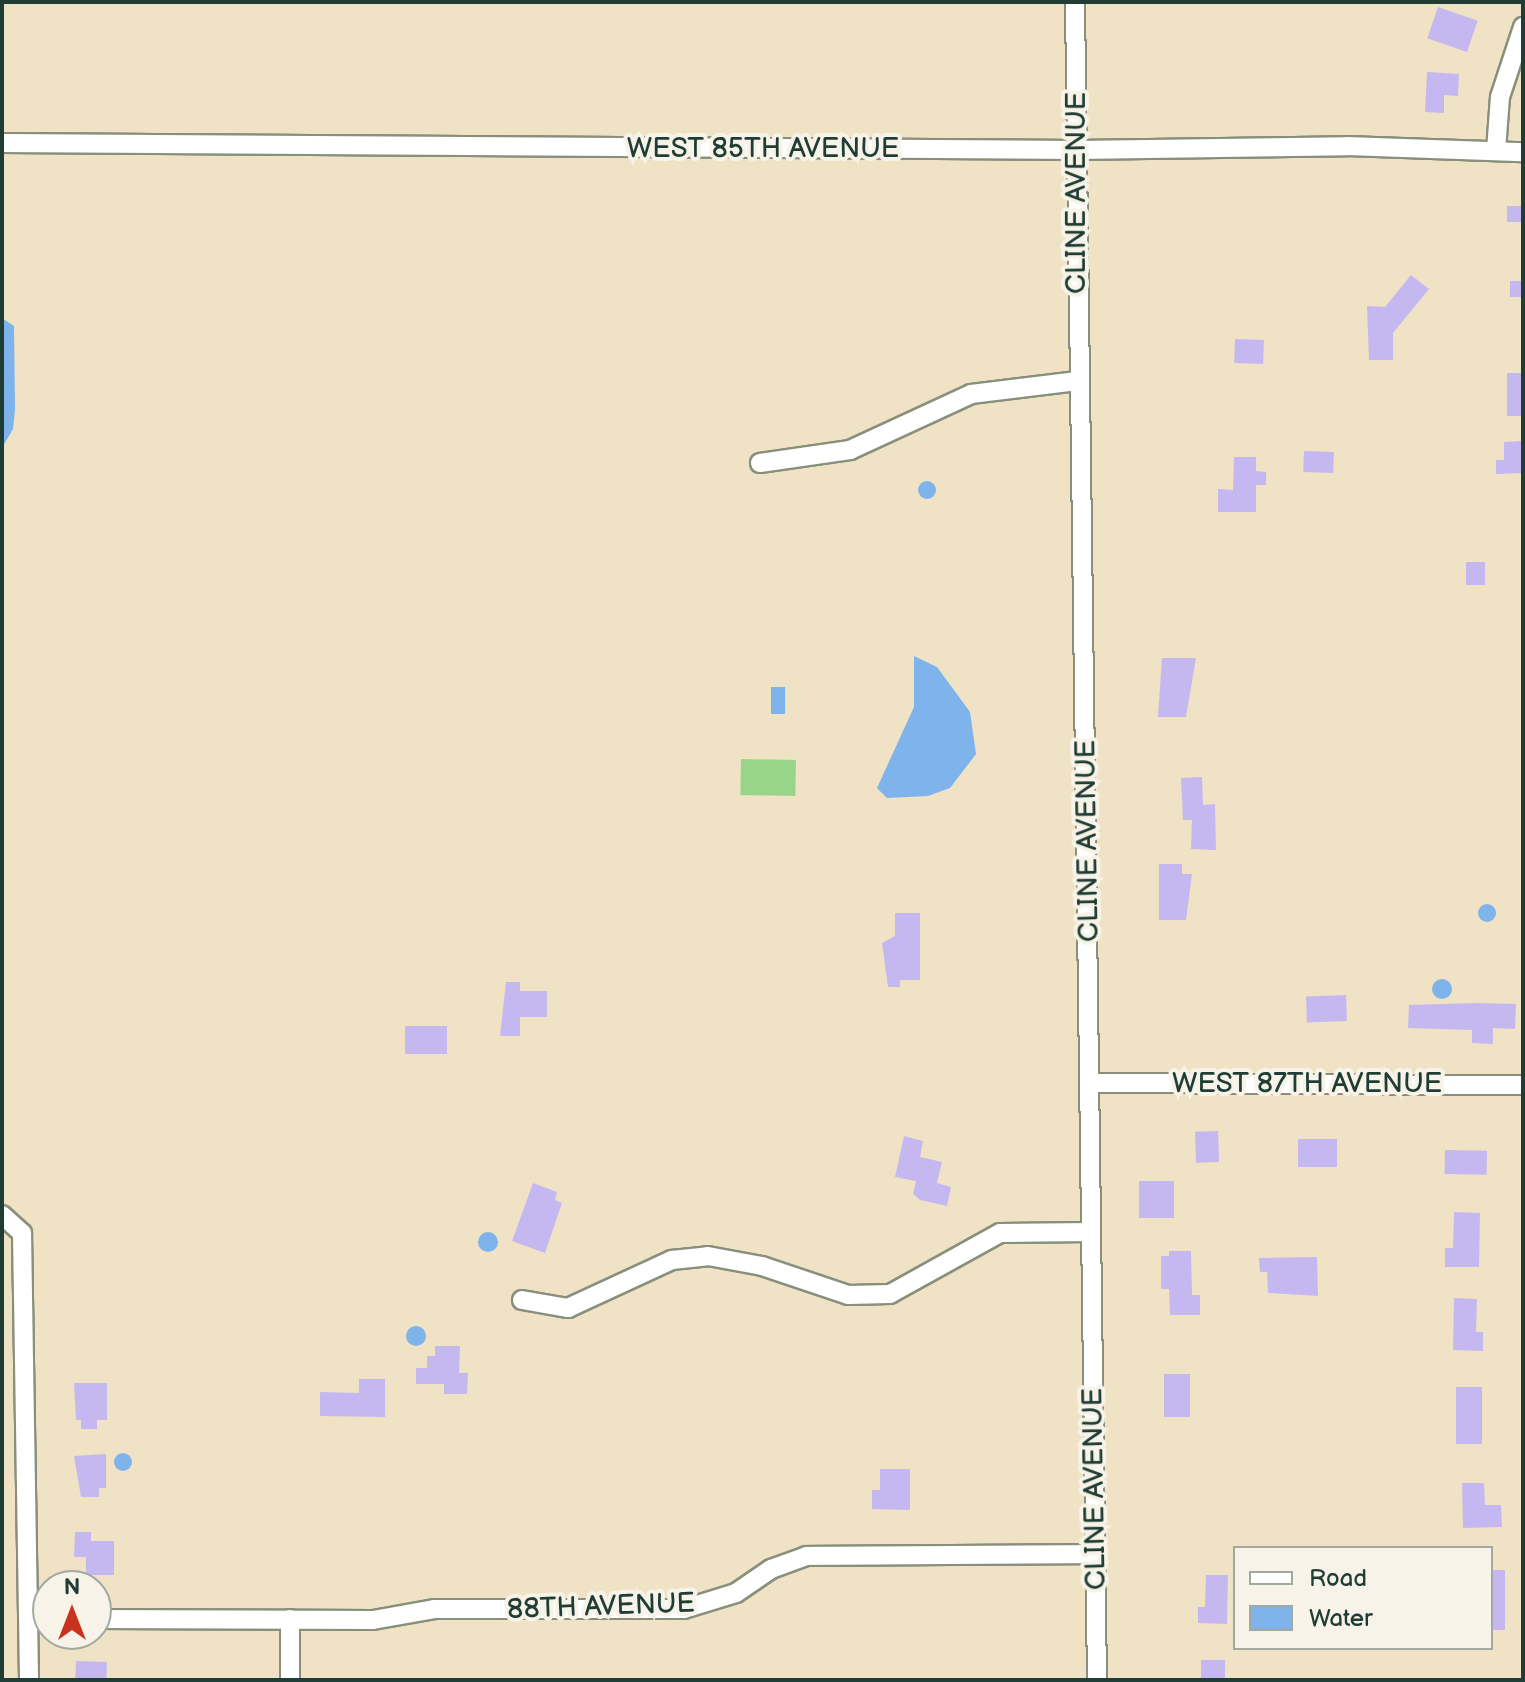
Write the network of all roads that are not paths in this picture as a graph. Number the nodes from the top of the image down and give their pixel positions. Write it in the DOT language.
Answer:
graph roads {
  1 [pos="1075,2"];
  2 [pos="1523,27"];
  3 [pos="2,143"];
  4 [pos="1076,150"];
  5 [pos="1496,151"];
  6 [pos="1523,152"];
  7 [pos="1077,381"];
  8 [pos="760,463"];
  9 [pos="1091,1083"];
  10 [pos="1523,1085"];
  11 [pos="8,1218"];
  12 [pos="1091,1232"];
  13 [pos="522,1300"];
  14 [pos="1096,1554"];
  15 [pos="37,1570"];
  16 [pos="112,1619"];
  17 [pos="290,1619"];
  18 [pos="34,1650"];
  19 [pos="29,1680"];
  20 [pos="290,1680"];
  21 [pos="1097,1680"];
  1 -- 4 [label="street, CLINE AVENUE"];
  2 -- 5 [label="street"];
  3 -- 4 [label="street, WEST 85TH AVENUE"];
  4 -- 5 [label="street, WEST 85TH AVENUE"];
  4 -- 7 [label="street, CLINE AVENUE"];
  5 -- 6 [label="street, WEST 85TH AVENUE"];
  7 -- 8 [label="street"];
  7 -- 9 [label="street, CLINE AVENUE"];
  9 -- 10 [label="street, WEST 87TH AVENUE"];
  9 -- 12 [label="street, CLINE AVENUE"];
  11 -- 15 [label="street"];
  12 -- 13 [label="street"];
  12 -- 14 [label="street, CLINE AVENUE"];
  14 -- 17 [label="street, 88TH AVENUE"];
  14 -- 21 [label="street, CLINE AVENUE"];
  16 -- 17 [label="street, 88TH AVENUE"];
  17 -- 20 [label="street"];
  18 -- 19 [label="street"];
}
